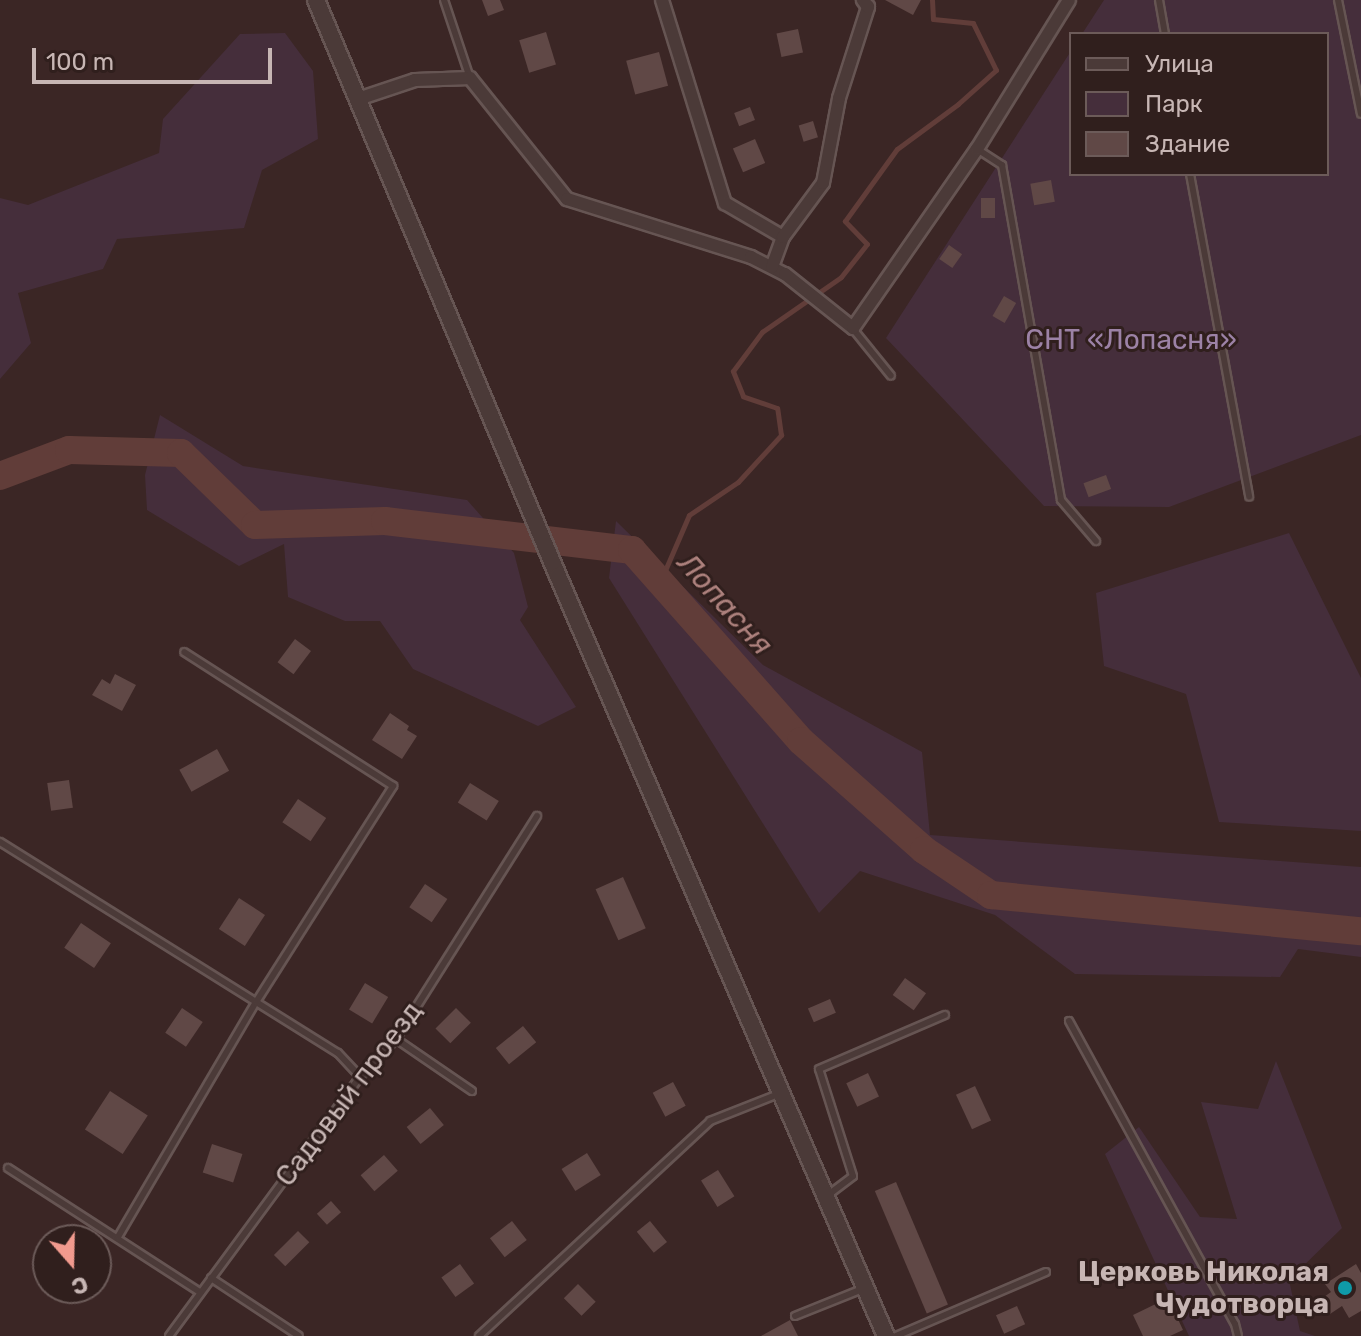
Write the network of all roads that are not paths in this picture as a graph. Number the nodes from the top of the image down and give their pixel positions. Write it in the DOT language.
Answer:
graph roads {
  1 [pos="316,0"];
  2 [pos="444,0"];
  3 [pos="662,0"];
  4 [pos="863,0"];
  5 [pos="1069,0"];
  6 [pos="1159,0"];
  7 [pos="1338,0"];
  8 [pos="1165,32"];
  9 [pos="470,78"];
  10 [pos="358,99"];
  11 [pos="1361,114"];
  12 [pos="977,149"];
  13 [pos="1190,176"];
  14 [pos="783,237"];
  15 [pos="772,267"];
  16 [pos="853,328"];
  17 [pos="891,376"];
  18 [pos="1249,497"];
  19 [pos="1096,541"];
  20 [pos="184,652"];
  21 [pos="537,816"];
  22 [pos="0,842"];
  23 [pos="256,1002"];
  24 [pos="945,1015"];
  25 [pos="1069,1021"];
  26 [pos="396,1039"];
  27 [pos="360,1077"];
  28 [pos="472,1091"];
  29 [pos="783,1092"];
  30 [pos="8,1168"];
  31 [pos="827,1196"];
  32 [pos="118,1237"];
  33 [pos="1046,1272"];
  34 [pos="211,1278"];
  35 [pos="865,1288"];
  36 [pos="200,1292"];
  37 [pos="795,1316"];
  38 [pos="169,1336"];
  39 [pos="299,1336"];
  40 [pos="479,1336"];
  41 [pos="886,1336"];
  42 [pos="896,1336"];
  43 [pos="1238,1336"];
  1 -- 10 [label="street"];
  2 -- 9 [label="lane"];
  3 -- 14 [label="street"];
  4 -- 14 [label="street"];
  5 -- 12 [label="street"];
  6 -- 8 [label="lane"];
  7 -- 11 [label="lane"];
  9 -- 10 [label="street"];
  9 -- 15 [label="street"];
  10 -- 29 [label="street"];
  12 -- 16 [label="street"];
  12 -- 19 [label="lane"];
  13 -- 18 [label="lane"];
  14 -- 15 [label="street"];
  15 -- 16 [label="street"];
  16 -- 17 [label="lane"];
  20 -- 23 [label="lane"];
  21 -- 26 [label="lane, Садовый проезд"];
  22 -- 23 [label="lane"];
  23 -- 27 [label="lane"];
  23 -- 32 [label="lane"];
  24 -- 31 [label="lane"];
  25 -- 43 [label="lane"];
  26 -- 27 [label="lane, Садовый проезд"];
  26 -- 28 [label="lane"];
  27 -- 34 [label="lane, Садовый проезд"];
  29 -- 31 [label="street"];
  29 -- 40 [label="lane"];
  30 -- 32 [label="lane"];
  31 -- 35 [label="street"];
  32 -- 36 [label="lane"];
  33 -- 42 [label="lane"];
  34 -- 36 [label="lane, Садовый проезд"];
  34 -- 39 [label="lane"];
  35 -- 37 [label="lane"];
  35 -- 41 [label="street"];
  36 -- 38 [label="lane, Садовый проезд"];
}
